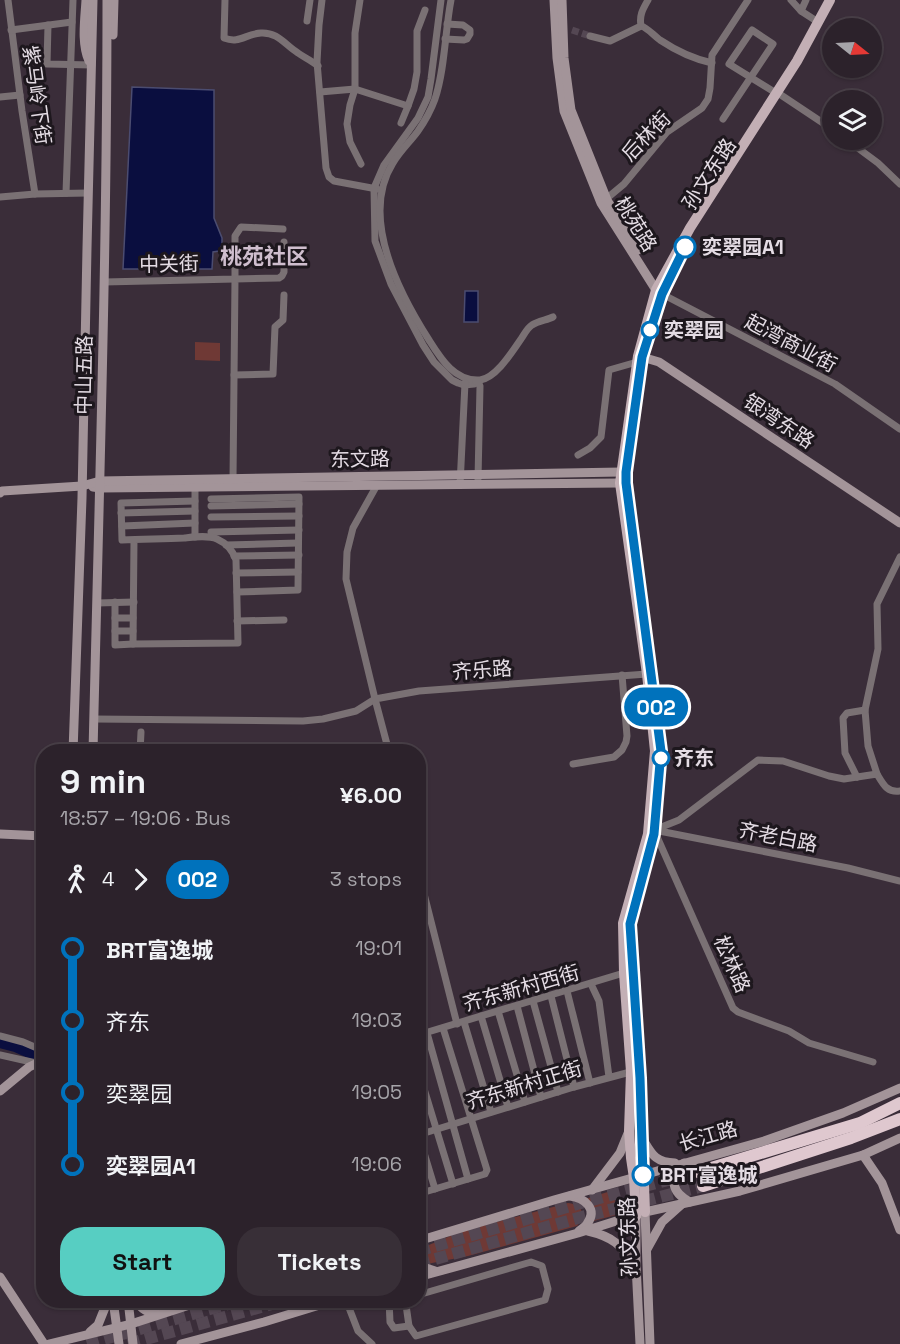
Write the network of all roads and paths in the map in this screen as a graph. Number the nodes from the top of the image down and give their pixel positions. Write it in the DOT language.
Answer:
graph roads {
  1 [pos="8,0"];
  2 [pos="93,0"];
  3 [pos="107,0"];
  4 [pos="114,0"];
  5 [pos="225,0"];
  6 [pos="310,0"];
  7 [pos="322,0"];
  8 [pos="360,0"];
  9 [pos="441,0"];
  10 [pos="451,0"];
  11 [pos="554,0"];
  12 [pos="562,0"];
  13 [pos="648,0"];
  14 [pos="748,0"];
  15 [pos="790,0"];
  16 [pos="806,0"];
  17 [pos="830,0"];
  18 [pos="838,0"];
  19 [pos="72,4"];
  20 [pos="86,4"];
  21 [pos="425,10"];
  22 [pos="801,11"];
  23 [pos="308,21"];
  24 [pos="72,22"];
  25 [pos="818,22"];
  26 [pos="447,24"];
  27 [pos="48,25"];
  28 [pos="641,26"];
  29 [pos="11,30"];
  30 [pos="590,36"];
  31 [pos="445,39"];
  32 [pos="712,63"];
  33 [pos="92,65"];
  34 [pos="107,66"];
  35 [pos="318,66"];
  36 [pos="355,89"];
  37 [pos="320,92"];
  38 [pos="779,94"];
  39 [pos="20,95"];
  40 [pos="0,97"];
  41 [pos="408,106"];
  42 [pos="723,119"];
  43 [pos="822,122"];
  44 [pos="401,123"];
  45 [pos="860,150"];
  46 [pos="361,164"];
  47 [pos="595,178"];
  48 [pos="900,184"];
  49 [pos="378,189"];
  50 [pos="66,193"];
  51 [pos="35,194"];
  52 [pos="88,194"];
  53 [pos="0,197"];
  54 [pos="606,199"];
  55 [pos="284,229"];
  56 [pos="284,242"];
  57 [pos="235,279"];
  58 [pos="104,282"];
  59 [pos="659,290"];
  60 [pos="284,295"];
  61 [pos="553,317"];
  62 [pos="639,359"];
  63 [pos="234,375"];
  64 [pos="473,381"];
  65 [pos="900,429"];
  66 [pos="578,454"];
  67 [pos="620,478"];
  68 [pos="233,479"];
  69 [pos="460,480"];
  70 [pos="478,480"];
  71 [pos="100,485"];
  72 [pos="377,485"];
  73 [pos="82,486"];
  74 [pos="211,486"];
  75 [pos="195,487"];
  76 [pos="1,491"];
  77 [pos="195,501"];
  78 [pos="211,502"];
  79 [pos="195,511"];
  80 [pos="121,513"];
  81 [pos="299,516"];
  82 [pos="211,517"];
  83 [pos="195,523"];
  84 [pos="900,523"];
  85 [pos="122,526"];
  86 [pos="298,530"];
  87 [pos="211,535"];
  88 [pos="195,537"];
  89 [pos="134,540"];
  90 [pos="298,543"];
  91 [pos="226,545"];
  92 [pos="298,555"];
  93 [pos="234,556"];
  94 [pos="900,557"];
  95 [pos="298,572"];
  96 [pos="236,573"];
  97 [pos="237,592"];
  98 [pos="115,602"];
  99 [pos="134,602"];
  100 [pos="97,603"];
  101 [pos="115,618"];
  102 [pos="133,618"];
  103 [pos="284,620"];
  104 [pos="237,621"];
  105 [pos="115,631"];
  106 [pos="133,631"];
  107 [pos="133,644"];
  108 [pos="647,674"];
  109 [pos="622,675"];
  110 [pos="375,699"];
  111 [pos="865,710"];
  112 [pos="94,719"];
  113 [pos="141,732"];
  114 [pos="73,744"];
  115 [pos="93,744"];
  116 [pos="140,744"];
  117 [pos="387,744"];
  118 [pos="573,764"];
  119 [pos="877,774"];
  120 [pos="857,777"];
  121 [pos="900,792"];
  122 [pos="652,829"];
  123 [pos="0,834"];
  124 [pos="36,836"];
  125 [pos="900,881"];
  126 [pos="426,899"];
  127 [pos="628,972"];
  128 [pos="601,981"];
  129 [pos="591,984"];
  130 [pos="567,991"];
  131 [pos="550,996"];
  132 [pos="533,1001"];
  133 [pos="599,1001"];
  134 [pos="517,1006"];
  135 [pos="498,1011"];
  136 [pos="481,1016"];
  137 [pos="460,1023"];
  138 [pos="443,1028"];
  139 [pos="427,1033"];
  140 [pos="0,1036"];
  141 [pos="36,1048"];
  142 [pos="0,1054"];
  143 [pos="36,1061"];
  144 [pos="873,1062"];
  145 [pos="36,1064"];
  146 [pos="635,1071"];
  147 [pos="609,1077"];
  148 [pos="590,1083"];
  149 [pos="574,1087"];
  150 [pos="900,1088"];
  151 [pos="0,1090"];
  152 [pos="558,1092"];
  153 [pos="426,1096"];
  154 [pos="541,1097"];
  155 [pos="525,1102"];
  156 [pos="900,1103"];
  157 [pos="508,1107"];
  158 [pos="491,1112"];
  159 [pos="471,1119"];
  160 [pos="900,1119"];
  161 [pos="453,1124"];
  162 [pos="436,1129"];
  163 [pos="629,1131"];
  164 [pos="426,1132"];
  165 [pos="642,1138"];
  166 [pos="900,1138"];
  167 [pos="863,1155"];
  168 [pos="426,1158"];
  169 [pos="684,1163"];
  170 [pos="698,1172"];
  171 [pos="639,1177"];
  172 [pos="468,1179"];
  173 [pos="453,1184"];
  174 [pos="703,1186"];
  175 [pos="435,1189"];
  176 [pos="592,1190"];
  177 [pos="426,1192"];
  178 [pos="568,1196"];
  179 [pos="686,1203"];
  180 [pos="640,1214"];
  181 [pos="900,1230"];
  182 [pos="582,1231"];
  183 [pos="429,1238"];
  184 [pos="426,1239"];
  185 [pos="426,1240"];
  186 [pos="646,1251"];
  187 [pos="483,1259"];
  188 [pos="636,1265"];
  189 [pos="426,1268"];
  190 [pos="438,1271"];
  191 [pos="426,1275"];
  192 [pos="487,1275"];
  193 [pos="0,1277"];
  194 [pos="426,1292"];
  195 [pos="105,1308"];
  196 [pos="114,1308"];
  197 [pos="129,1308"];
  198 [pos="142,1308"];
  199 [pos="181,1308"];
  200 [pos="309,1308"];
  201 [pos="349,1308"];
  202 [pos="389,1308"];
  203 [pos="406,1308"];
  204 [pos="160,1315"];
  205 [pos="131,1324"];
  206 [pos="409,1326"];
  207 [pos="116,1327"];
  208 [pos="88,1334"];
  209 [pos="68,1342"];
  210 [pos="133,1343"];
  211 [pos="44,1344"];
  212 [pos="49,1344"];
  213 [pos="118,1344"];
  214 [pos="181,1344"];
  215 [pos="372,1344"];
  216 [pos="640,1344"];
  217 [pos="650,1344"];
  1 -- 29 [label="street, 紫马岭下街"];
  2 -- 33 [label="main road, 中山五路"];
  3 -- 34 [label="main road, 中山五路"];
  4 -- 34 [label="main road"];
  5 -- 35 [label="street"];
  6 -- 23 [label="street"];
  7 -- 35 [label="street"];
  8 -- 36 [label="street"];
  9 -- 49 [label="street"];
  10 -- 26 [label="street"];
  11 -- 47 [label="main road, 桃苑路"];
  12 -- 47 [label="main road, 桃苑路"];
  13 -- 28 [label="street"];
  14 -- 32 [label="street, 后林街"];
  15 -- 22 [label="street"];
  16 -- 22 [label="street"];
  17 -- 25 [label="main road, 孙文东路"];
  18 -- 38 [label="main road, 孙文东路"];
  19 -- 20 [label="street"];
  19 -- 24 [label="street"];
  20 -- 33 [label="main road, 中山五路"];
  21 -- 41 [label="street"];
  22 -- 25 [label="street"];
  24 -- 27 [label="street"];
  24 -- 50 [label="street"];
  25 -- 38 [label="main road, 孙文东路"];
  26 -- 31 [label="street"];
  26 -- 31 [label="street"];
  27 -- 29 [label="street"];
  27 -- 33 [label="street"];
  28 -- 30 [label="street"];
  28 -- 32 [label="street"];
  29 -- 39 [label="street, 紫马岭下街"];
  31 -- 49 [label="street"];
  32 -- 54 [label="street, 后林街"];
  33 -- 52 [label="main road, 中山五路"];
  34 -- 58 [label="main road, 中山五路"];
  35 -- 37 [label="street"];
  36 -- 37 [label="street"];
  36 -- 41 [label="street"];
  36 -- 46 [label="street"];
  37 -- 49 [label="street"];
  38 -- 42 [label="street"];
  38 -- 43 [label="street"];
  38 -- 59 [label="main road, 孙文东路"];
  39 -- 40 [label="street"];
  39 -- 51 [label="street, 紫马岭下街"];
  41 -- 44 [label="street"];
  45 -- 48 [label="street"];
  47 -- 54 [label="main road, 桃苑路"];
  47 -- 59 [label="main road, 桃苑路"];
  49 -- 64 [label="street"];
  50 -- 51 [label="street"];
  50 -- 52 [label="street"];
  51 -- 53 [label="street"];
  52 -- 73 [label="main road, 中山五路"];
  54 -- 59 [label="main road, 桃苑路"];
  55 -- 57 [label="street"];
  56 -- 57 [label="street, 中关街"];
  57 -- 58 [label="street, 中关街"];
  57 -- 63 [label="street"];
  58 -- 71 [label="main road, 中山五路"];
  59 -- 62 [label="main road, 孙文东路"];
  59 -- 65 [label="street, 起湾商业街"];
  60 -- 63 [label="street"];
  61 -- 64 [label="street"];
  62 -- 66 [label="street"];
  62 -- 67 [label="main road, 孙文东路"];
  62 -- 84 [label="main road, 银湾东路"];
  62 -- 122 [label="main road, 孙文东路"];
  63 -- 68 [label="street"];
  64 -- 69 [label="street"];
  64 -- 70 [label="street"];
  67 -- 70 [label="main road, 东文路"];
  67 -- 108 [label="main road, 孙文东路"];
  68 -- 69 [label="main road, 东文路"];
  68 -- 71 [label="main road, 东文路"];
  69 -- 70 [label="main road, 东文路"];
  69 -- 72 [label="main road, 东文路"];
  71 -- 73 [label="main road"];
  71 -- 75 [label="main road, 东文路"];
  71 -- 100 [label="main road, 中山五路"];
  72 -- 74 [label="main road, 东文路"];
  72 -- 110 [label="street"];
  73 -- 76 [label="main road"];
  73 -- 114 [label="main road, 中山五路"];
  74 -- 75 [label="main road, 东文路"];
  74 -- 78 [label="street"];
  75 -- 77 [label="street"];
  77 -- 79 [label="street"];
  77 -- 80 [label="street"];
  78 -- 81 [label="street"];
  78 -- 82 [label="street"];
  79 -- 80 [label="street"];
  79 -- 83 [label="street"];
  80 -- 85 [label="street"];
  81 -- 82 [label="street"];
  81 -- 86 [label="street"];
  82 -- 87 [label="street"];
  83 -- 85 [label="street"];
  83 -- 88 [label="street"];
  85 -- 89 [label="street"];
  86 -- 87 [label="street"];
  86 -- 90 [label="street"];
  87 -- 88 [label="street"];
  87 -- 91 [label="street"];
  88 -- 89 [label="street"];
  89 -- 99 [label="street"];
  90 -- 91 [label="street"];
  90 -- 92 [label="street"];
  91 -- 93 [label="street"];
  92 -- 93 [label="street"];
  92 -- 95 [label="street"];
  93 -- 96 [label="street"];
  94 -- 111 [label="street"];
  95 -- 96 [label="street"];
  95 -- 97 [label="street"];
  96 -- 97 [label="street"];
  97 -- 104 [label="street"];
  98 -- 99 [label="street"];
  98 -- 100 [label="street"];
  98 -- 101 [label="street"];
  99 -- 102 [label="street"];
  100 -- 112 [label="main road, 中山五路"];
  101 -- 102 [label="street"];
  101 -- 105 [label="street"];
  102 -- 106 [label="street"];
  103 -- 104 [label="street"];
  104 -- 107 [label="street"];
  105 -- 106 [label="street"];
  105 -- 107 [label="street"];
  106 -- 107 [label="street"];
  108 -- 109 [label="street, 齐乐路"];
  108 -- 122 [label="main road, 孙文东路"];
  109 -- 110 [label="street, 齐乐路"];
  109 -- 118 [label="street"];
  110 -- 112 [label="street, 齐乐路"];
  110 -- 117 [label="street"];
  111 -- 119 [label="street"];
  111 -- 120 [label="street"];
  112 -- 115 [label="main road, 中山五路"];
  113 -- 116 [label="street"];
  119 -- 120 [label="street"];
  119 -- 121 [label="street"];
  120 -- 122 [label="street"];
  122 -- 125 [label="street, 齐老白路"];
  122 -- 127 [label="main road, 孙文东路"];
  122 -- 144 [label="street, 松林路"];
  123 -- 124 [label="main road"];
  126 -- 137 [label="street"];
  127 -- 128 [label="street, 齐东新村西街"];
  127 -- 146 [label="main road, 孙文东路"];
  128 -- 129 [label="street, 齐东新村西街"];
  128 -- 133 [label="street"];
  129 -- 130 [label="street, 齐东新村西街"];
  129 -- 133 [label="street"];
  130 -- 131 [label="street, 齐东新村西街"];
  130 -- 148 [label="street"];
  131 -- 132 [label="street, 齐东新村西街"];
  131 -- 149 [label="street"];
  132 -- 134 [label="street, 齐东新村西街"];
  132 -- 152 [label="street"];
  133 -- 147 [label="street"];
  134 -- 135 [label="street, 齐东新村西街"];
  134 -- 154 [label="street"];
  135 -- 136 [label="street, 齐东新村西街"];
  135 -- 155 [label="street"];
  136 -- 137 [label="street, 齐东新村西街"];
  136 -- 157 [label="street"];
  137 -- 138 [label="street, 齐东新村西街"];
  137 -- 158 [label="street"];
  138 -- 139 [label="street, 齐东新村西街"];
  138 -- 159 [label="street"];
  139 -- 161 [label="street"];
  140 -- 141 [label="street"];
  142 -- 143 [label="street"];
  145 -- 151 [label="main road"];
  146 -- 147 [label="street, 齐东新村正街"];
  146 -- 163 [label="main road, 孙文东路"];
  146 -- 165 [label="main road, 孙文东路"];
  147 -- 148 [label="street, 齐东新村正街"];
  148 -- 149 [label="street, 齐东新村正街"];
  149 -- 152 [label="street, 齐东新村正街"];
  150 -- 169 [label="main road, 长江路"];
  152 -- 154 [label="street, 齐东新村正街"];
  153 -- 162 [label="street"];
  154 -- 155 [label="street, 齐东新村正街"];
  155 -- 157 [label="street, 齐东新村正街"];
  156 -- 170 [label="highway, 长江路"];
  157 -- 158 [label="street, 齐东新村正街"];
  158 -- 159 [label="street, 齐东新村正街"];
  159 -- 161 [label="street, 齐东新村正街"];
  159 -- 172 [label="street"];
  160 -- 174 [label="highway"];
  161 -- 162 [label="street, 齐东新村正街"];
  161 -- 172 [label="street"];
  162 -- 164 [label="street, 齐东新村正街"];
  162 -- 173 [label="street"];
  163 -- 171 [label="main road, 孙文东路"];
  163 -- 176 [label="main road"];
  165 -- 169 [label="main road"];
  165 -- 171 [label="main road, 孙文东路"];
  166 -- 167 [label="main road"];
  167 -- 179 [label="main road"];
  167 -- 181 [label="main road"];
  168 -- 175 [label="street"];
  169 -- 171 [label="main road, 长江路"];
  169 -- 179 [label="main road"];
  171 -- 176 [label="main road, 长江路"];
  171 -- 180 [label="main road, 孙文东路"];
  172 -- 173 [label="street"];
  173 -- 175 [label="street"];
  175 -- 177 [label="street"];
  176 -- 178 [label="main road, 长江路"];
  178 -- 182 [label="main road"];
  178 -- 183 [label="main road, 长江路"];
  179 -- 180 [label="main road"];
  179 -- 186 [label="main road"];
  180 -- 182 [label="main road"];
  180 -- 186 [label="main road, 孙文东路"];
  180 -- 188 [label="main road, 孙文东路"];
  182 -- 187 [label="main road"];
  182 -- 188 [label="main road"];
  183 -- 184 [label="main road, 长江路"];
  183 -- 185 [label="main road"];
  186 -- 217 [label="main road, 孙文东路"];
  187 -- 190 [label="main road"];
  187 -- 192 [label="street"];
  188 -- 216 [label="main road, 孙文东路"];
  189 -- 190 [label="main road"];
  190 -- 191 [label="main road"];
  192 -- 194 [label="street"];
  192 -- 206 [label="street"];
  193 -- 211 [label="main road"];
  195 -- 208 [label="main road"];
  196 -- 207 [label="main road"];
  197 -- 205 [label="main road"];
  198 -- 204 [label="main road"];
  199 -- 204 [label="main road"];
  200 -- 214 [label="main road"];
  201 -- 215 [label="street"];
  202 -- 206 [label="street"];
  203 -- 206 [label="street"];
  204 -- 205 [label="main road"];
  205 -- 207 [label="main road"];
  205 -- 210 [label="main road"];
  207 -- 208 [label="main road"];
  207 -- 213 [label="main road"];
  208 -- 209 [label="main road"];
  209 -- 212 [label="main road"];
}
